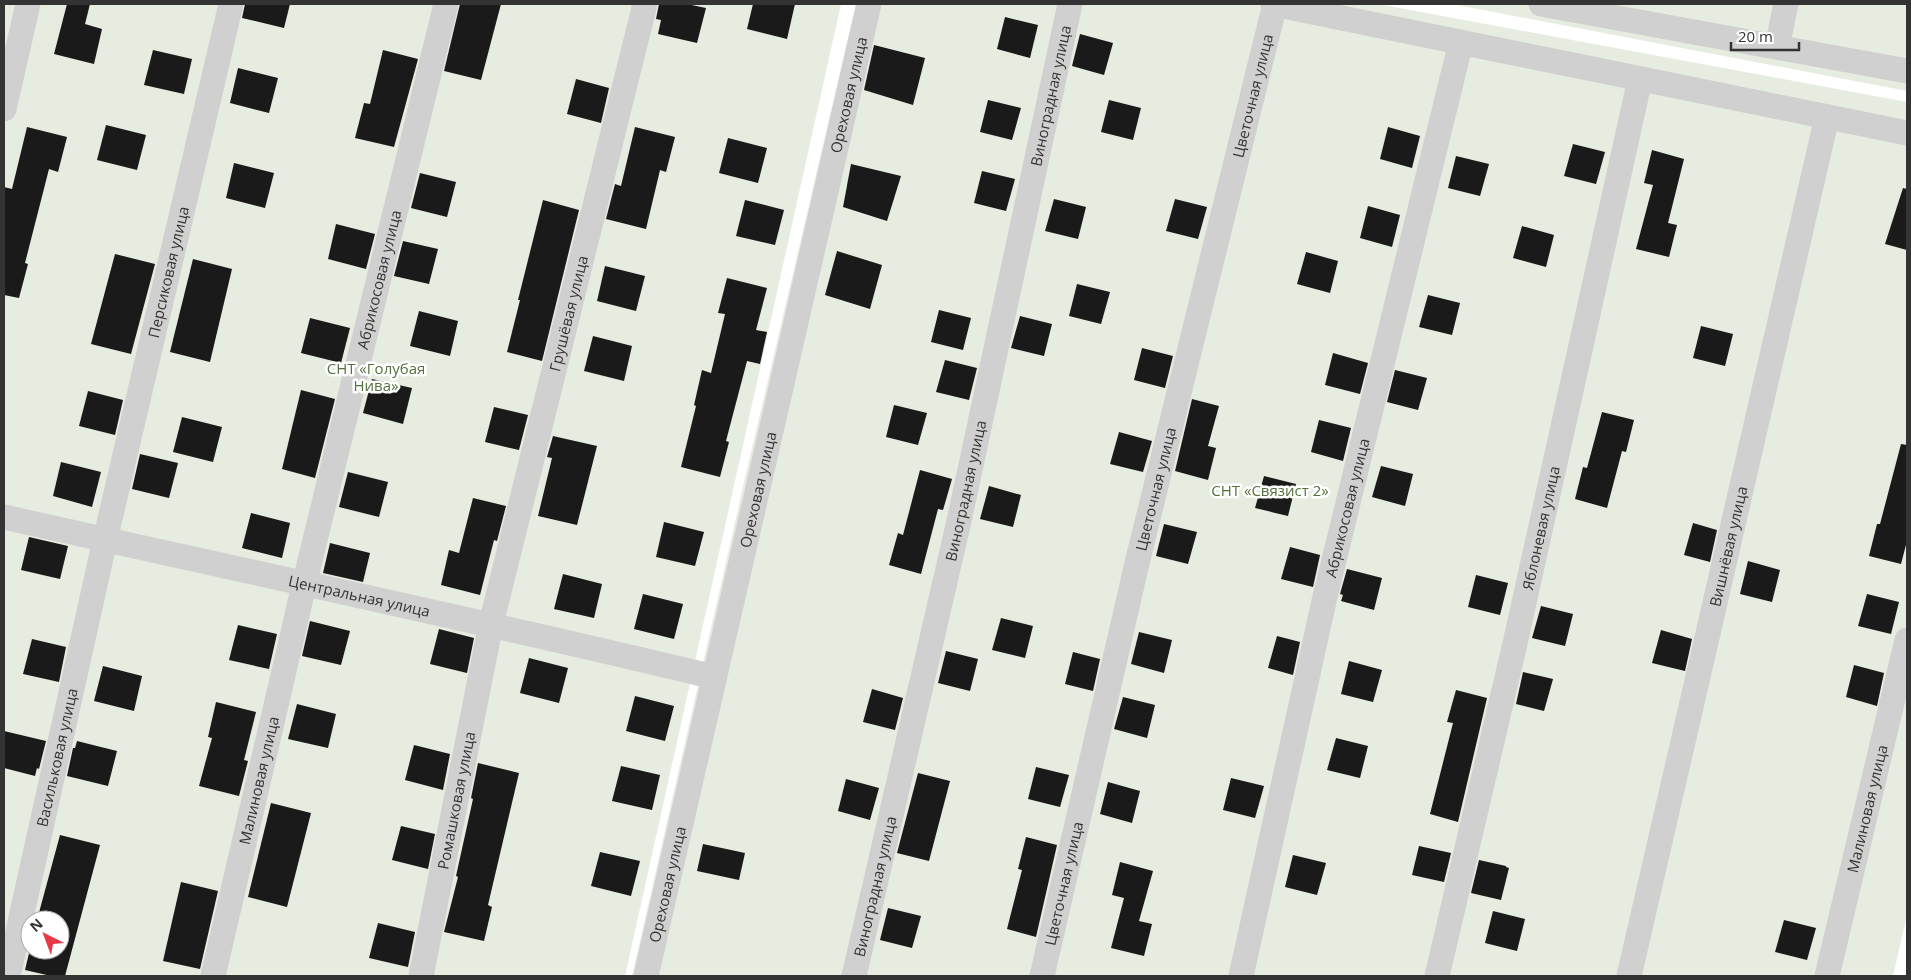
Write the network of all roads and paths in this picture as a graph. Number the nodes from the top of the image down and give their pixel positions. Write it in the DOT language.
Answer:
graph roads {
  1 [pos="28,4"];
  2 [pos="231,4"];
  3 [pos="446,4"];
  4 [pos="645,4"];
  5 [pos="869,4"];
  6 [pos="1070,4"];
  7 [pos="1274,4"];
  8 [pos="1541,4"];
  9 [pos="1786,4"];
  10 [pos="1571,7"];
  11 [pos="1461,42"];
  12 [pos="1777,47"];
  13 [pos="1907,71"];
  14 [pos="1640,79"];
  15 [pos="4,109"];
  16 [pos="1827,117"];
  17 [pos="1907,133"];
  18 [pos="4,517"];
  19 [pos="105,540"];
  20 [pos="304,585"];
  21 [pos="491,624"];
  22 [pos="1907,640"];
  23 [pos="714,677"];
  24 [pos="8,976"];
  25 [pos="213,976"];
  26 [pos="421,976"];
  27 [pos="646,976"];
  28 [pos="854,976"];
  29 [pos="1042,976"];
  30 [pos="1241,976"];
  31 [pos="1437,976"];
  32 [pos="1629,976"];
  33 [pos="1827,976"];
  1 -- 15 [label="street"];
  2 -- 19 [label="street, Персиковая улица"];
  3 -- 20 [label="street, Абрикосовая улица"];
  4 -- 21 [label="street, Грушёвая улица"];
  5 -- 23 [label="street, Ореховая улица"];
  6 -- 28 [label="street, Виноградная улица"];
  7 -- 11 [label="street"];
  7 -- 29 [label="street, Цветочная улица"];
  8 -- 10 [label="street"];
  9 -- 12 [label="street"];
  10 -- 12 [label="street"];
  11 -- 14 [label="street"];
  11 -- 30 [label="street, Абрикосовая улица"];
  12 -- 13 [label="street"];
  14 -- 16 [label="street"];
  14 -- 31 [label="street, Яблоневая улица"];
  16 -- 17 [label="street"];
  16 -- 32 [label="street, Вишнёвая улица"];
  18 -- 19 [label="street, Центральная улица"];
  19 -- 20 [label="street, Центральная улица"];
  19 -- 24 [label="street, Васильковая улица"];
  20 -- 21 [label="street, Центральная улица"];
  20 -- 25 [label="street, Малиновая улица"];
  21 -- 23 [label="street, Центральная улица"];
  21 -- 26 [label="street, Ромашковая улица"];
  22 -- 33 [label="street, Малиновая улица"];
  23 -- 27 [label="street, Ореховая улица"];
}
